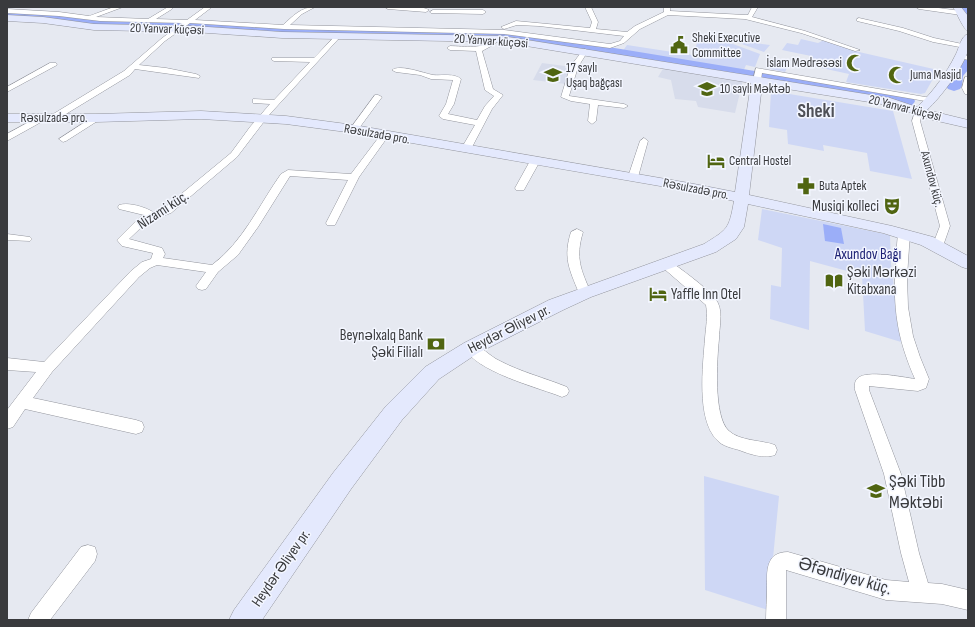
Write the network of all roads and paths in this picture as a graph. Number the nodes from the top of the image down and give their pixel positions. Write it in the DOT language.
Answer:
graph roads {
  1 [pos="50,7"];
  2 [pos="120,7"];
  3 [pos="209,7"];
  4 [pos="312,7"];
  5 [pos="388,7"];
  6 [pos="588,7"];
  7 [pos="756,7"];
  8 [pos="918,7"];
  9 [pos="170,8"];
  10 [pos="426,9"];
  11 [pos="483,10"];
  12 [pos="667,10"];
  13 [pos="959,10"];
  14 [pos="7,11"];
  15 [pos="30,12"];
  16 [pos="87,17"];
  17 [pos="7,18"];
  18 [pos="745,18"];
  19 [pos="150,20"];
  20 [pos="486,20"];
  21 [pos="859,20"];
  22 [pos="188,21"];
  23 [pos="429,21"];
  24 [pos="497,26"];
  25 [pos="284,27"];
  26 [pos="786,27"];
  27 [pos="968,28"];
  28 [pos="177,29"];
  29 [pos="593,30"];
  30 [pos="775,32"];
  31 [pos="501,34"];
  32 [pos="627,34"];
  33 [pos="338,36"];
  34 [pos="450,48"];
  35 [pos="480,49"];
  36 [pos="856,50"];
  37 [pos="585,51"];
  38 [pos="965,51"];
  39 [pos="274,59"];
  40 [pos="316,60"];
  41 [pos="53,65"];
  42 [pos="133,67"];
  43 [pos="396,70"];
  44 [pos="758,75"];
  45 [pos="196,76"];
  46 [pos="968,79"];
  47 [pos="7,90"];
  48 [pos="968,92"];
  49 [pos="378,97"];
  50 [pos="931,100"];
  51 [pos="256,101"];
  52 [pos="276,102"];
  53 [pos="594,102"];
  54 [pos="624,106"];
  55 [pos="919,111"];
  56 [pos="7,118"];
  57 [pos="46,118"];
  58 [pos="96,118"];
  59 [pos="262,118"];
  60 [pos="592,121"];
  61 [pos="479,123"];
  62 [pos="968,124"];
  63 [pos="354,129"];
  64 [pos="385,134"];
  65 [pos="7,138"];
  66 [pos="63,139"];
  67 [pos="644,140"];
  68 [pos="466,149"];
  69 [pos="535,161"];
  70 [pos="354,177"];
  71 [pos="633,177"];
  72 [pos="520,188"];
  73 [pos="742,198"];
  74 [pos="123,207"];
  75 [pos="152,216"];
  76 [pos="331,223"];
  77 [pos="577,232"];
  78 [pos="904,233"];
  79 [pos="7,237"];
  80 [pos="26,240"];
  81 [pos="935,245"];
  82 [pos="156,261"];
  83 [pos="968,262"];
  84 [pos="666,264"];
  85 [pos="214,268"];
  86 [pos="202,286"];
  87 [pos="585,292"];
  88 [pos="471,348"];
  89 [pos="7,364"];
  90 [pos="47,368"];
  91 [pos="562,391"];
  92 [pos="22,402"];
  93 [pos="7,422"];
  94 [pos="136,427"];
  95 [pos="769,450"];
  96 [pos="88,554"];
  97 [pos="922,592"];
  98 [pos="968,600"];
  99 [pos="38,620"];
  100 [pos="244,620"];
  101 [pos="776,620"];
  1 -- 15 [label="street"];
  2 -- 16 [label="street"];
  3 -- 22 [label="street"];
  4 -- 25 [label="street"];
  5 -- 10 [label="street"];
  6 -- 29 [label="street"];
  7 -- 18 [label="street"];
  8 -- 13 [label="street"];
  9 -- 19 [label="street"];
  10 -- 23 [label="street"];
  11 -- 20 [label="street"];
  11 -- 23 [label="street"];
  12 -- 18 [label="street"];
  12 -- 32 [label="street"];
  13 -- 27 [label="street"];
  14 -- 15 [label="street"];
  15 -- 16 [label="street"];
  16 -- 19 [label="street"];
  17 -- 28 [label="street, 20 Yanvar küçəsi"];
  18 -- 26 [label="street"];
  19 -- 22 [label="street"];
  21 -- 38 [label="street"];
  22 -- 25 [label="street"];
  22 -- 28 [label="street"];
  23 -- 25 [label="street"];
  23 -- 31 [label="street"];
  24 -- 31 [label="street"];
  26 -- 30 [label="street"];
  26 -- 36 [label="street"];
  28 -- 33 [label="street, 20 Yanvar küçəsi"];
  28 -- 42 [label="street"];
  29 -- 31 [label="street"];
  29 -- 32 [label="street"];
  31 -- 32 [label="street"];
  31 -- 33 [label="street, 20 Yanvar küçəsi"];
  31 -- 35 [label="street"];
  31 -- 37 [label="street, 20 Yanvar küçəsi"];
  33 -- 40 [label="street, Nizami küç."];
  34 -- 35 [label="street"];
  35 -- 61 [label="street"];
  37 -- 44 [label="street, 20 Yanvar küçəsi"];
  37 -- 53 [label="street"];
  38 -- 50 [label="street"];
  39 -- 40 [label="street"];
  40 -- 52 [label="street, Nizami küç."];
  41 -- 47 [label="street"];
  42 -- 45 [label="street"];
  42 -- 57 [label="street"];
  43 -- 61 [label="street"];
  44 -- 50 [label="street"];
  44 -- 55 [label="street, 20 Yanvar küçəsi"];
  44 -- 73 [label="street, Heydər Əliyev pr."];
  46 -- 48 [label="street"];
  49 -- 63 [label="street"];
  50 -- 55 [label="street"];
  51 -- 52 [label="street"];
  52 -- 59 [label="street, Nizami küç."];
  53 -- 54 [label="street"];
  53 -- 60 [label="street"];
  55 -- 62 [label="street, 20 Yanvar küçəsi"];
  55 -- 81 [label="street, Axundov küç."];
  56 -- 57 [label="street, Rəsulzadə pro."];
  57 -- 58 [label="street, Rəsulzadə pro."];
  57 -- 65 [label="street"];
  58 -- 59 [label="street, Rəsulzadə pro."];
  58 -- 66 [label="street"];
  59 -- 63 [label="street, Rəsulzadə pro."];
  59 -- 75 [label="street, Nizami küç."];
  61 -- 68 [label="street"];
  63 -- 64 [label="street, Rəsulzadə pro."];
  64 -- 68 [label="street, Rəsulzadə pro."];
  64 -- 70 [label="street"];
  67 -- 71 [label="street"];
  68 -- 69 [label="street, Rəsulzadə pro."];
  69 -- 71 [label="street, Rəsulzadə pro."];
  69 -- 72 [label="street"];
  70 -- 76 [label="street"];
  70 -- 85 [label="street"];
  71 -- 73 [label="street, Rəsulzadə pro."];
  73 -- 78 [label="street, Rəsulzadə pro."];
  73 -- 84 [label="street, Heydər Əliyev pr."];
  74 -- 75 [label="street"];
  75 -- 82 [label="street, Nizami küç."];
  77 -- 87 [label="street"];
  78 -- 81 [label="street, Rəsulzadə pro."];
  78 -- 97 [label="street, Əfəndiyev küç."];
  79 -- 80 [label="street"];
  81 -- 83 [label="street, Rəsulzadə pro."];
  82 -- 85 [label="street"];
  82 -- 90 [label="street"];
  84 -- 87 [label="street, Heydər Əliyev pr."];
  84 -- 95 [label="street"];
  85 -- 86 [label="street"];
  87 -- 88 [label="street, Heydər Əliyev pr."];
  88 -- 91 [label="street"];
  88 -- 100 [label="street, Heydər Əliyev pr."];
  89 -- 90 [label="street"];
  90 -- 92 [label="street"];
  92 -- 93 [label="street"];
  92 -- 94 [label="street"];
  96 -- 99 [label="street"];
  97 -- 98 [label="street, Əfəndiyev küç."];
  97 -- 101 [label="street, Əfəndiyev küç."];
}
